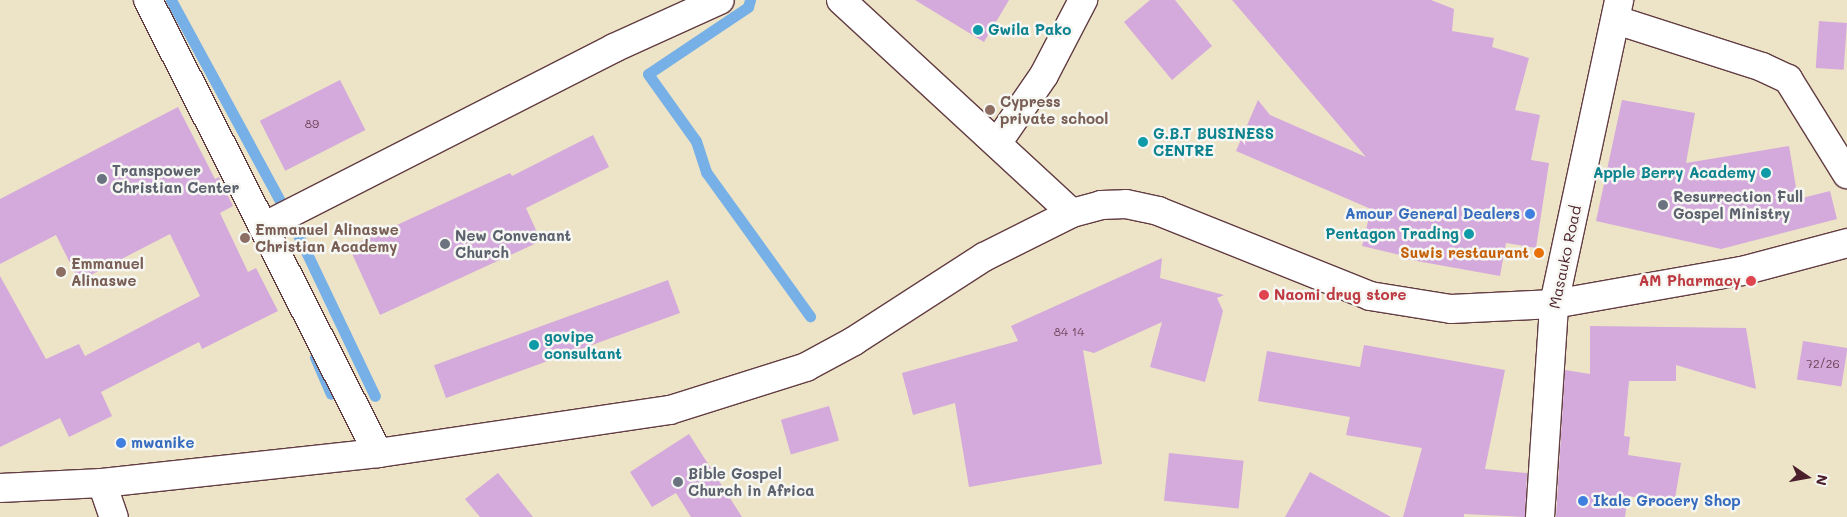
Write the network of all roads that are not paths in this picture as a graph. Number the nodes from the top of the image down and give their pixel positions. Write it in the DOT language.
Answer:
graph roads {
  1 [pos="148,0"];
  2 [pos="720,0"];
  3 [pos="841,0"];
  4 [pos="1083,0"];
  5 [pos="1618,10"];
  6 [pos="998,142"];
  7 [pos="1847,174"];
  8 [pos="1072,213"];
  9 [pos="263,227"];
  10 [pos="1847,243"];
  11 [pos="1554,304"];
  12 [pos="378,453"];
  13 [pos="102,483"];
  14 [pos="0,488"];
  15 [pos="114,517"];
  16 [pos="1540,517"];
  1 -- 9 [label="street"];
  2 -- 9 [label="street"];
  3 -- 6 [label="street"];
  4 -- 6 [label="street"];
  5 -- 7 [label="street"];
  5 -- 11 [label="street, Masauko Road"];
  6 -- 8 [label="street"];
  8 -- 11 [label="street"];
  8 -- 12 [label="street"];
  9 -- 12 [label="street"];
  10 -- 11 [label="street"];
  11 -- 16 [label="street, Masauko Road"];
  12 -- 13 [label="street"];
  13 -- 14 [label="street"];
  13 -- 15 [label="street"];
}
